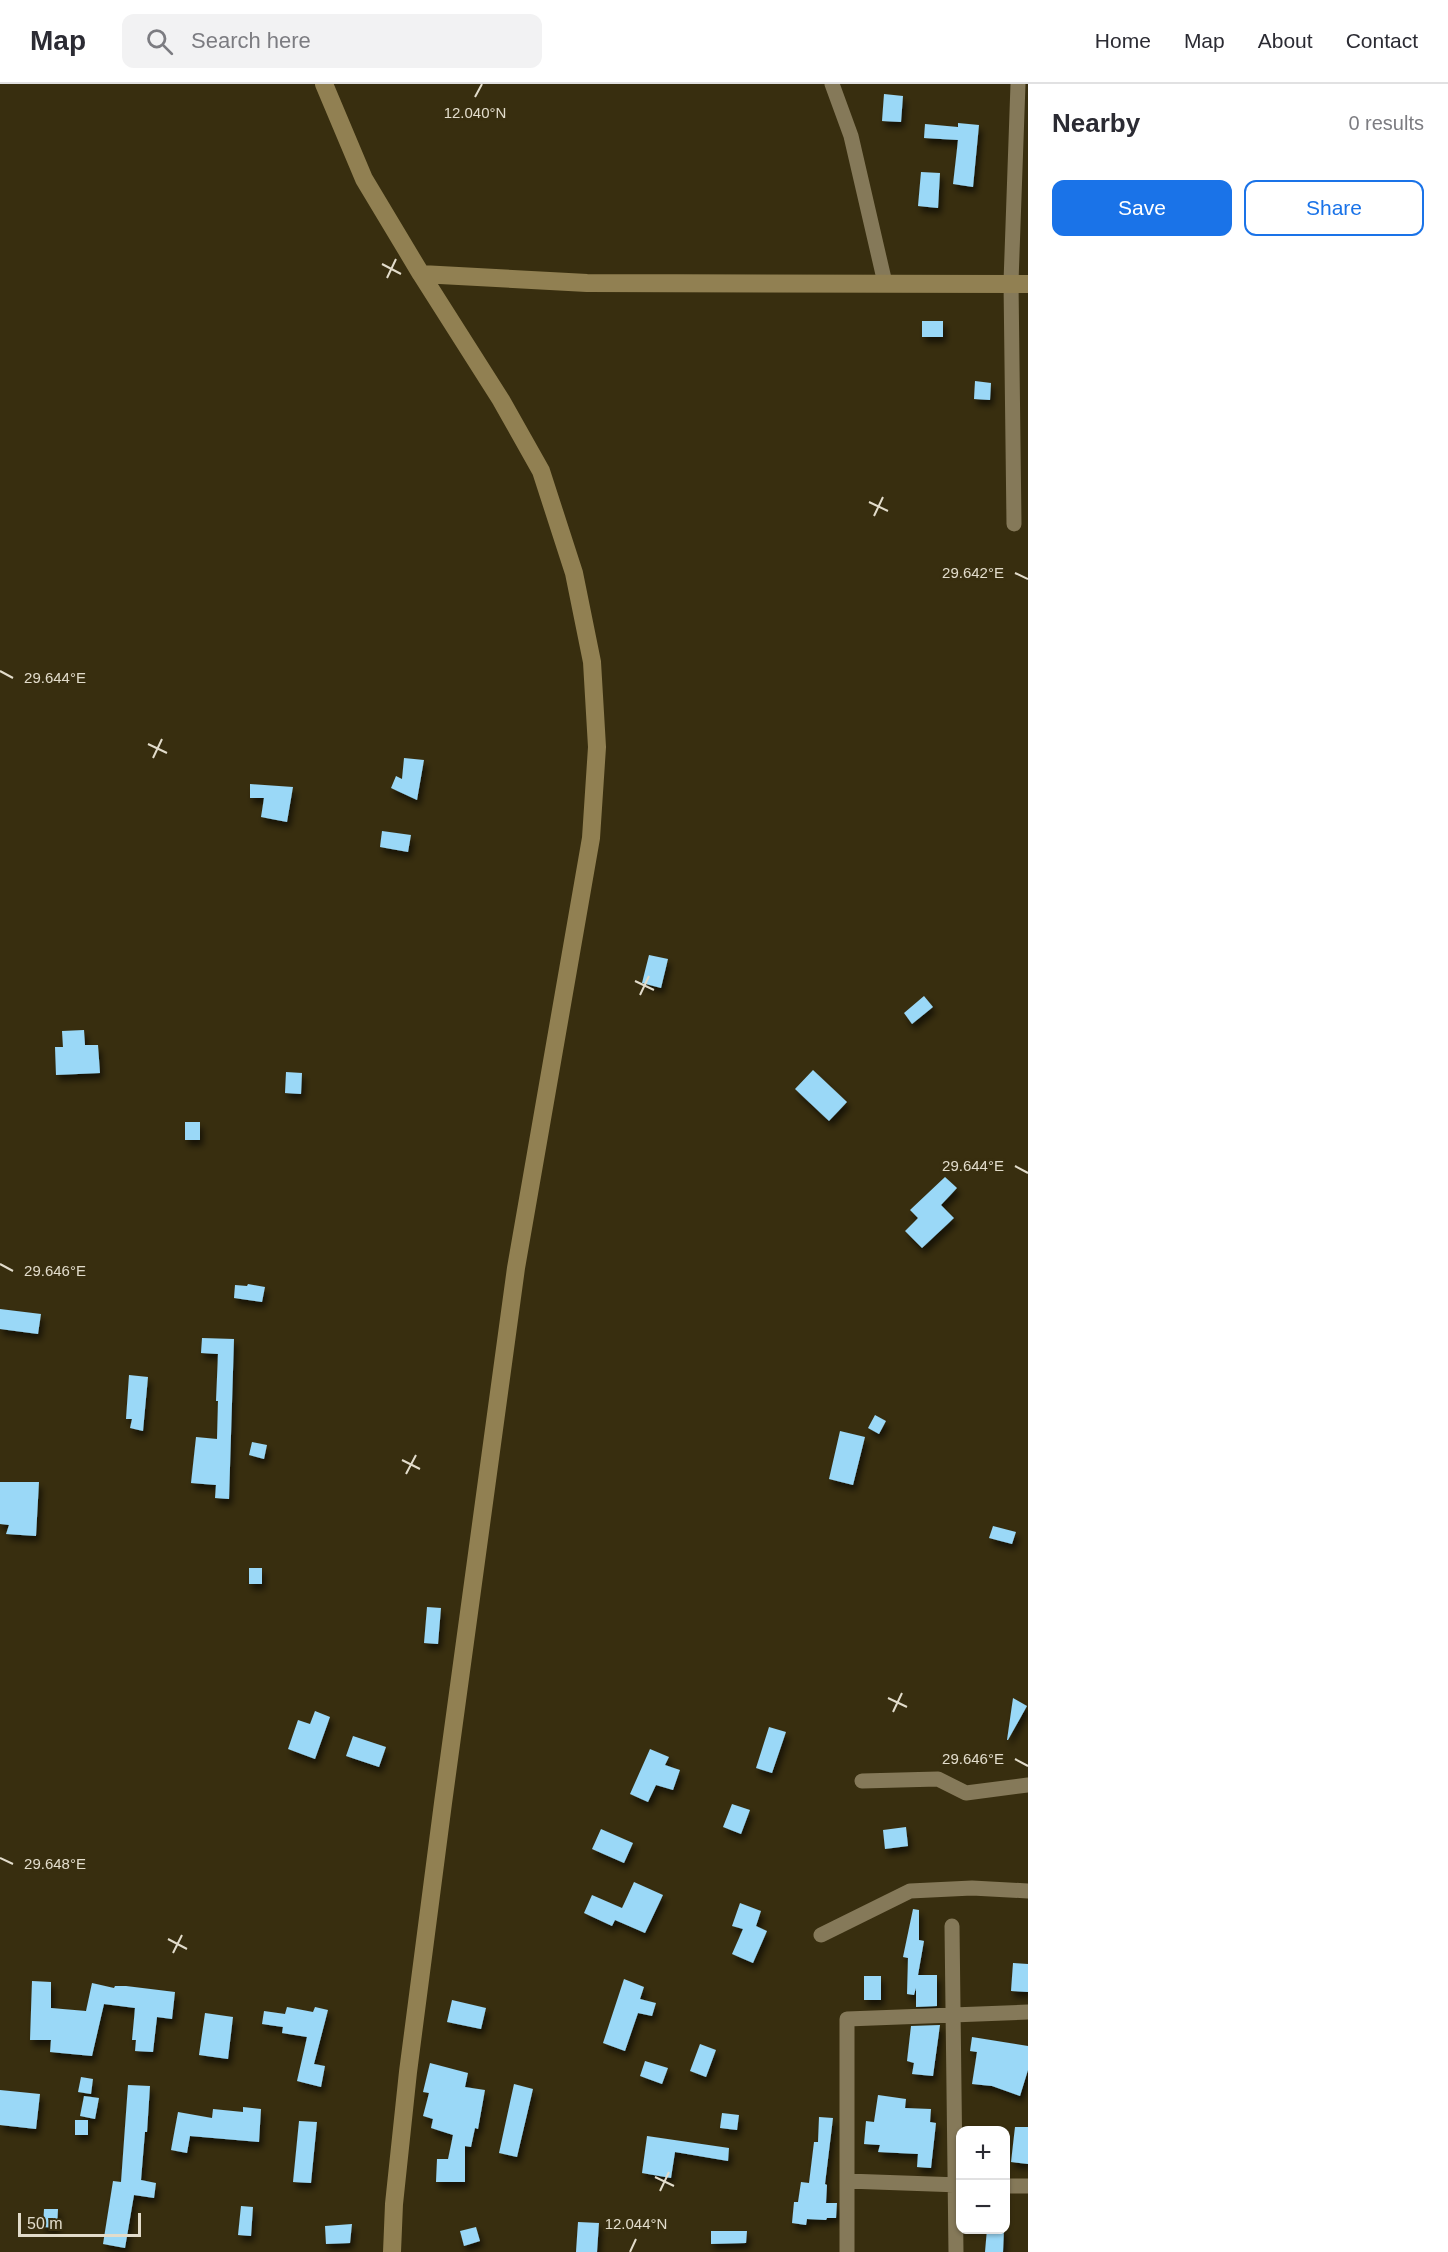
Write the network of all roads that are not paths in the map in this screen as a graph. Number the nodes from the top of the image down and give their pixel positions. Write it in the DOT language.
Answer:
graph roads {
  1 [pos="324,84"];
  2 [pos="832,84"];
  3 [pos="1018,84"];
  4 [pos="421,274"];
  5 [pos="885,283"];
  6 [pos="1020,283"];
  7 [pos="1014,524"];
  8 [pos="862,1781"];
  9 [pos="1028,1785"];
  10 [pos="1028,1891"];
  11 [pos="952,1926"];
  12 [pos="821,1935"];
  13 [pos="1028,2012"];
  14 [pos="953,2016"];
  15 [pos="958,2180"];
  16 [pos="847,2181"];
  17 [pos="956,2185"];
  18 [pos="1010,2186"];
  19 [pos="1028,2186"];
  20 [pos="957,2234"];
  21 [pos="392,2252"];
  22 [pos="847,2252"];
  23 [pos="956,2252"];
  1 -- 4 [label="main road"];
  2 -- 5 [label="street"];
  3 -- 6 [label="street"];
  4 -- 5 [label="main road"];
  4 -- 21 [label="main road"];
  5 -- 6 [label="main road"];
  6 -- 7 [label="street"];
  8 -- 9 [label="street"];
  10 -- 12 [label="street"];
  11 -- 14 [label="street"];
  13 -- 14 [label="street"];
  14 -- 15 [label="street"];
  14 -- 16 [label="street"];
  16 -- 17 [label="street"];
  16 -- 22 [label="street"];
  18 -- 19 [label="street"];
  20 -- 23 [label="street"];
}
